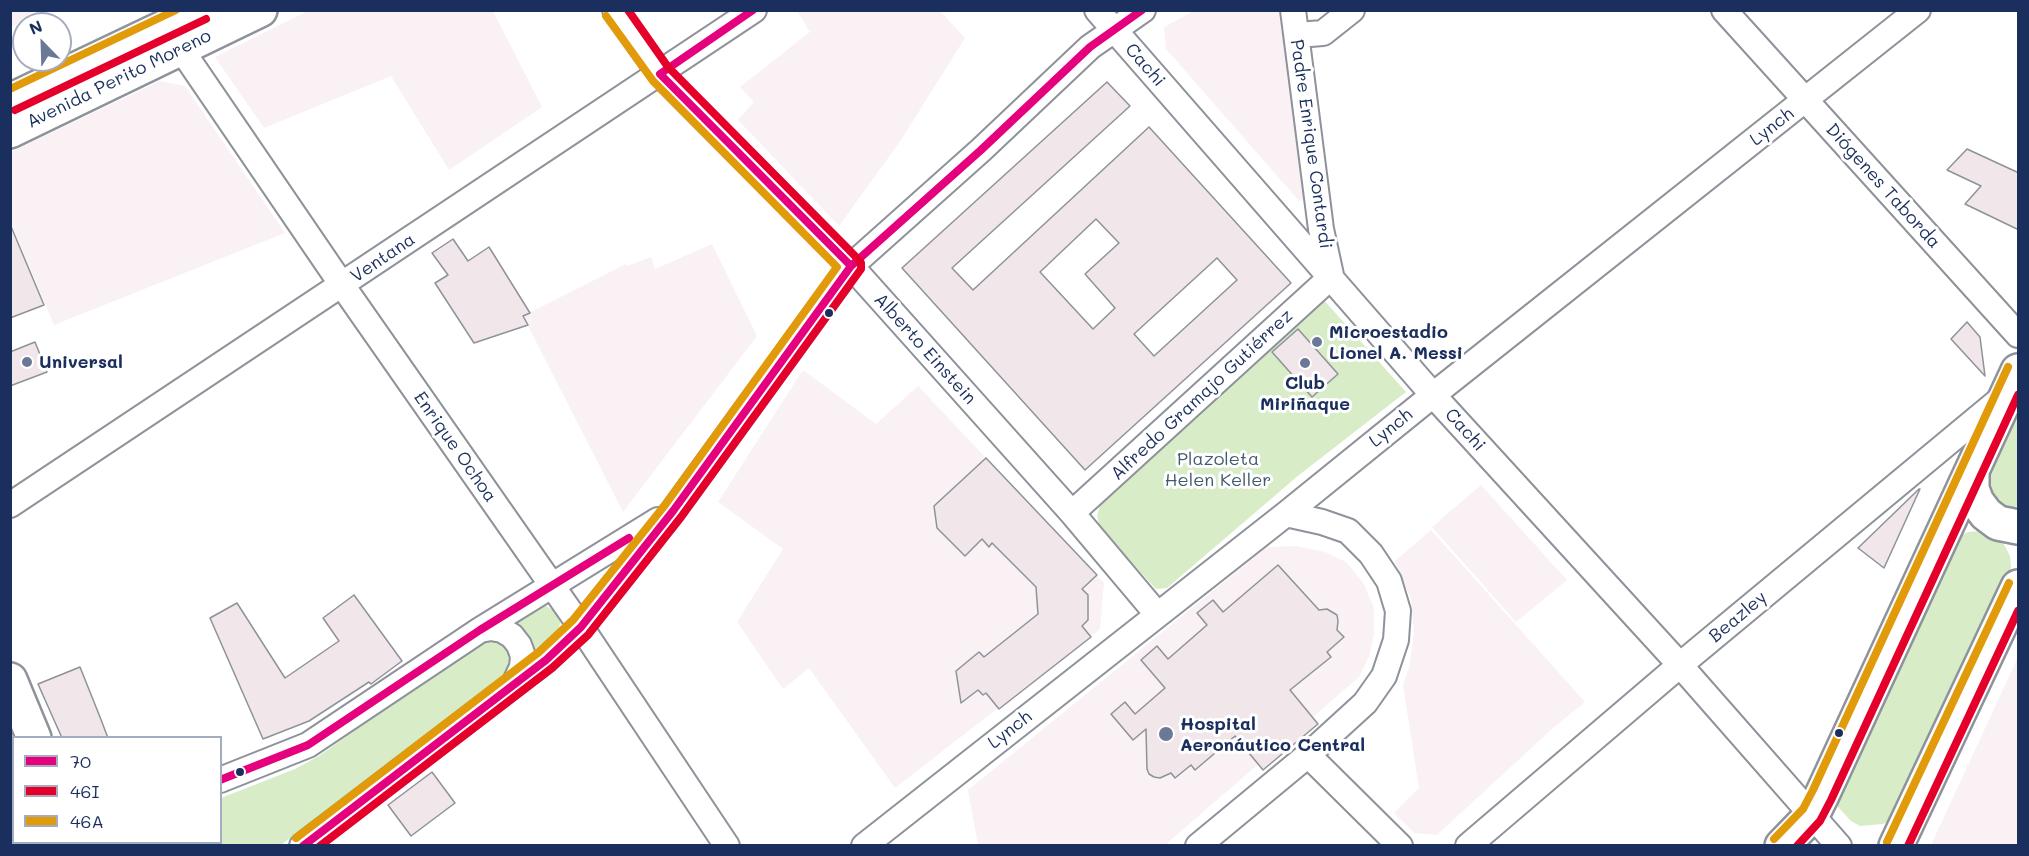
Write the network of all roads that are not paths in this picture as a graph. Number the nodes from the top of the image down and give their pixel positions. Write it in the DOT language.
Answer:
graph roads {
  1 [pos="201,10"];
  2 [pos="260,10"];
  3 [pos="615,10"];
  4 [pos="754,10"];
  5 [pos="1097,10"];
  6 [pos="1143,10"];
  7 [pos="1293,10"];
  8 [pos="1352,10"];
  9 [pos="1724,10"];
  10 [pos="1918,10"];
  11 [pos="167,29"];
  12 [pos="1114,30"];
  13 [pos="1297,35"];
  14 [pos="660,74"];
  15 [pos="1805,100"];
  16 [pos="10,101"];
  17 [pos="10,131"];
  18 [pos="851,266"];
  19 [pos="1331,277"];
  20 [pos="342,285"];
  21 [pos="2019,335"];
  22 [pos="2014,381"];
  23 [pos="1433,395"];
  24 [pos="1972,474"];
  25 [pos="10,505"];
  26 [pos="673,511"];
  27 [pos="1072,513"];
  28 [pos="1286,514"];
  29 [pos="2019,527"];
  30 [pos="552,585"];
  31 [pos="2019,586"];
  32 [pos="1157,614"];
  33 [pos="581,627"];
  34 [pos="480,630"];
  35 [pos="1680,665"];
  36 [pos="10,680"];
  37 [pos="515,682"];
  38 [pos="33,736"];
  39 [pos="1308,755"];
  40 [pos="222,779"];
  41 [pos="1812,815"];
  42 [pos="302,846"];
  43 [pos="728,846"];
  44 [pos="864,846"];
  45 [pos="1198,846"];
  46 [pos="1400,846"];
  47 [pos="1468,846"];
  48 [pos="1782,846"];
  49 [pos="1839,846"];
  50 [pos="1896,846"];
  1 -- 11 [label="main road, Avenida Perito Moreno"];
  2 -- 11 [label="main road, Avenida Perito Moreno"];
  3 -- 14 [label="street, Alberto Einstein"];
  4 -- 14 [label="street, Ventana"];
  5 -- 12 [label="street, Cachi"];
  6 -- 12 [label="street"];
  7 -- 13 [label="street, Padre Enrique Contardi"];
  8 -- 13 [label="street"];
  9 -- 15 [label="street, Diógenes Taborda"];
  10 -- 15 [label="street, Lynch"];
  11 -- 16 [label="main road, Avenida Perito Moreno"];
  11 -- 17 [label="main road, Avenida Perito Moreno"];
  11 -- 20 [label="street, Enrique Ochoa"];
  12 -- 18 [label="street"];
  12 -- 19 [label="street, Cachi"];
  13 -- 19 [label="street, Padre Enrique Contardi"];
  14 -- 18 [label="street, Alberto Einstein"];
  14 -- 20 [label="street, Ventana"];
  15 -- 21 [label="street, Diógenes Taborda"];
  15 -- 23 [label="street, Lynch"];
  18 -- 26 [label="street"];
  18 -- 27 [label="street, Alberto Einstein"];
  19 -- 23 [label="street, Cachi"];
  19 -- 27 [label="street, Alfredo Gramajo Gutiérrez"];
  20 -- 25 [label="street, Ventana"];
  20 -- 30 [label="street, Enrique Ochoa"];
  22 -- 24 [label="main road"];
  22 -- 35 [label="street, Beazley"];
  23 -- 28 [label="street, Lynch"];
  23 -- 35 [label="street, Cachi"];
  24 -- 29 [label="main road"];
  24 -- 41 [label="main road"];
  26 -- 30 [label="street"];
  26 -- 33 [label="street"];
  27 -- 32 [label="street, Alberto Einstein"];
  28 -- 32 [label="street, Lynch"];
  28 -- 39 [label="street"];
  30 -- 33 [label="street, Enrique Ochoa"];
  30 -- 34 [label="street"];
  31 -- 50 [label="main road"];
  32 -- 44 [label="street, Lynch"];
  33 -- 37 [label="street"];
  33 -- 43 [label="street, Enrique Ochoa"];
  34 -- 37 [label="street"];
  34 -- 40 [label="street"];
  35 -- 41 [label="street, Cachi"];
  35 -- 47 [label="street, Beazley"];
  36 -- 38 [label="main road"];
  37 -- 42 [label="street"];
  39 -- 45 [label="street"];
  39 -- 46 [label="street"];
  41 -- 48 [label="main road"];
  41 -- 49 [label="street, Cachi"];
}
